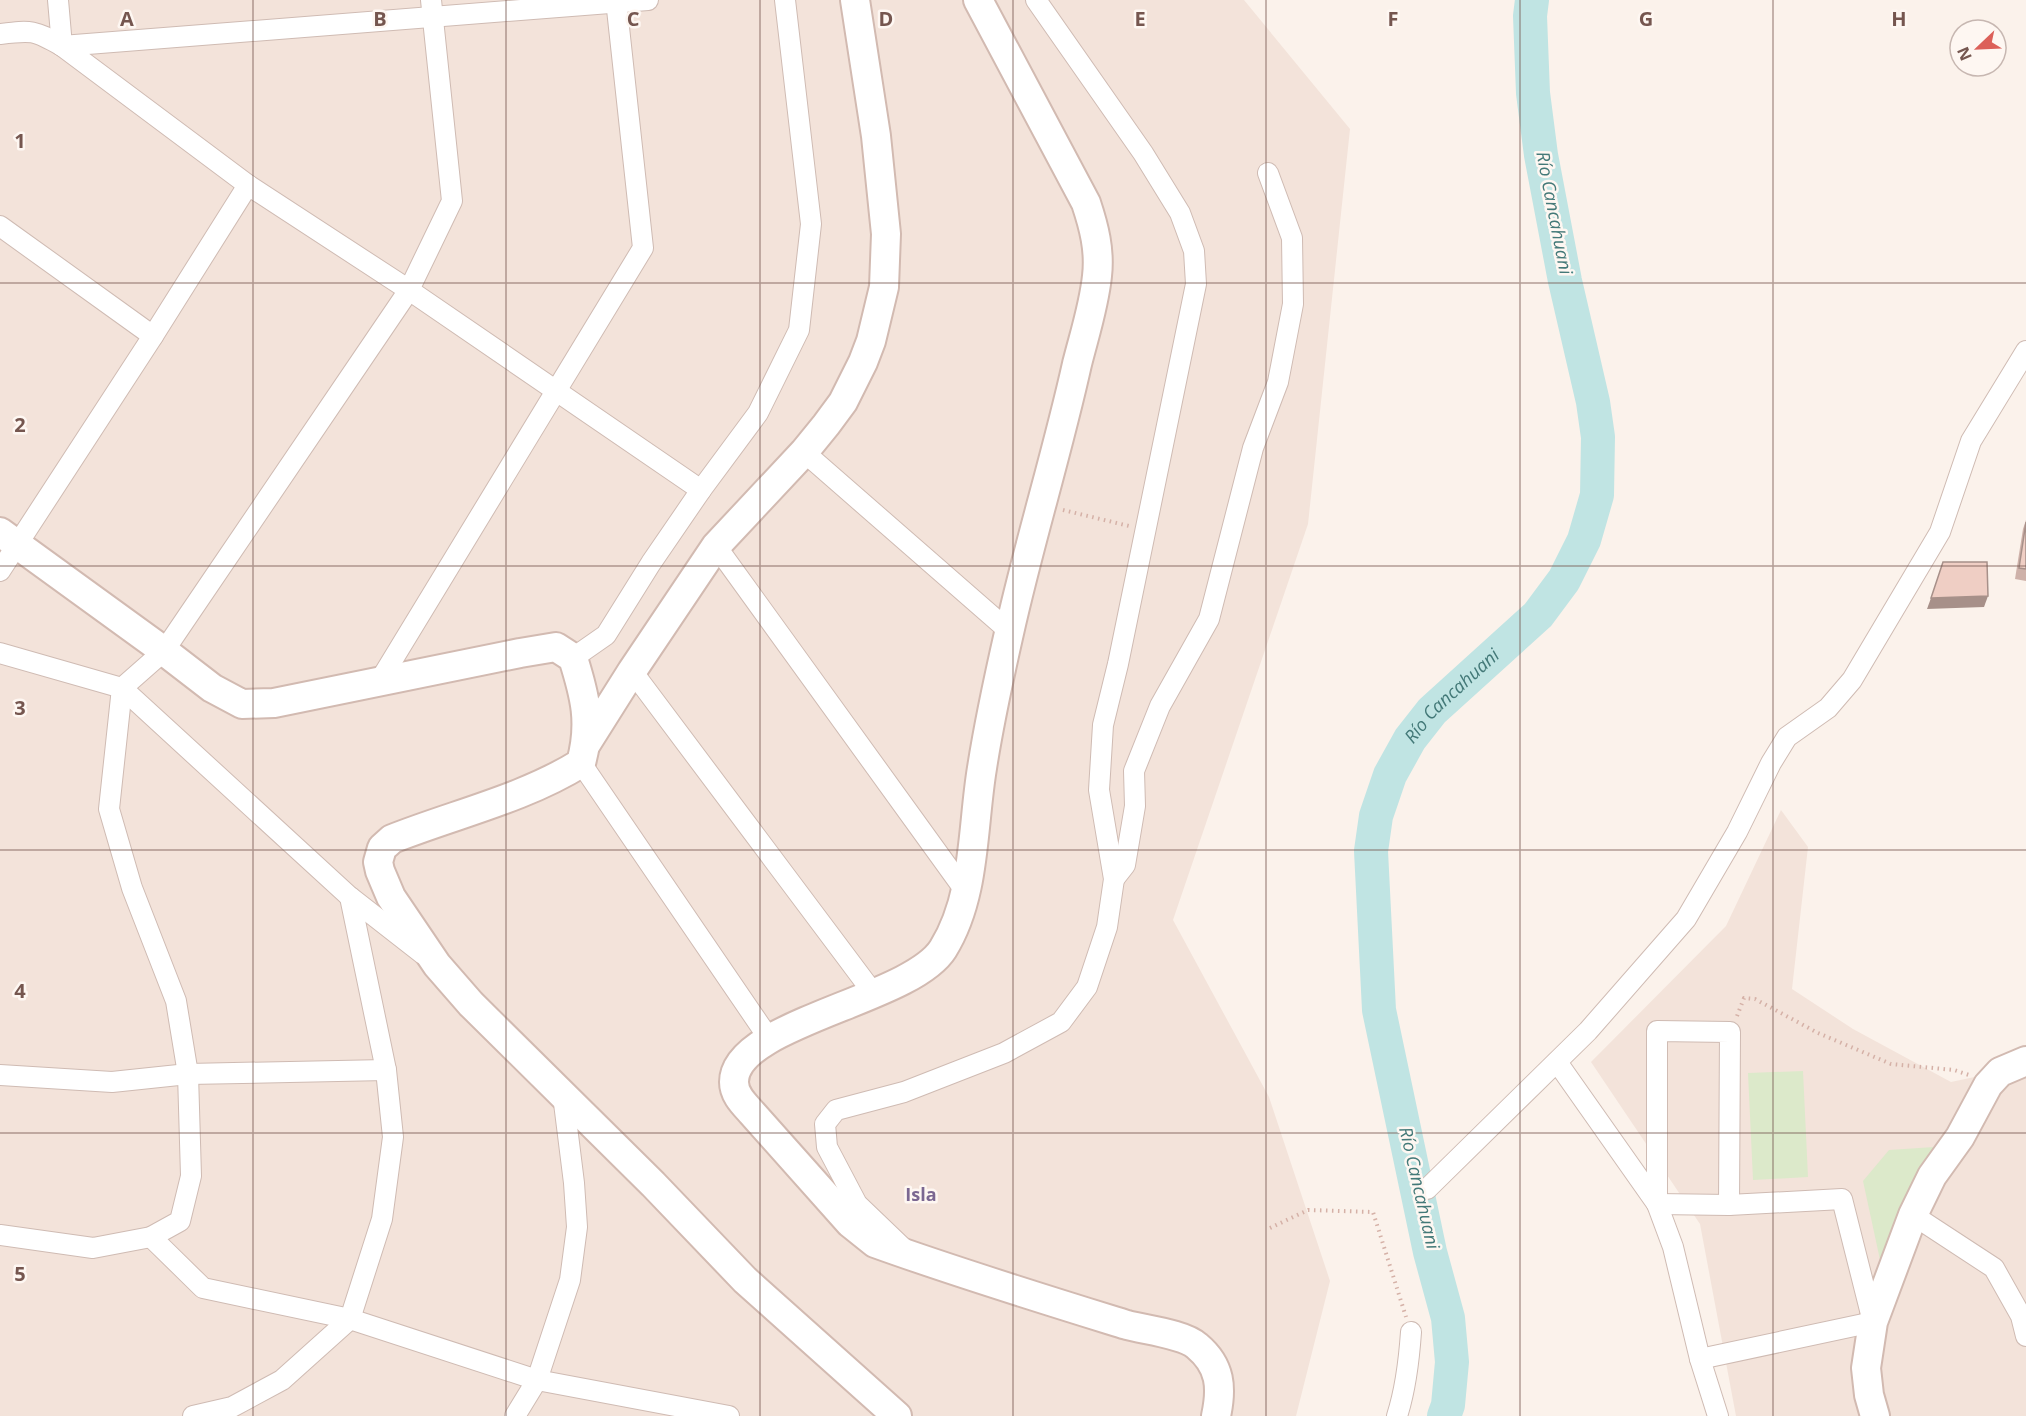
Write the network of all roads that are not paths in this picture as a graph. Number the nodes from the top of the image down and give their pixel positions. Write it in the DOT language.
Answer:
graph roads {
  1 [pos="58,0"];
  2 [pos="648,0"];
  3 [pos="785,0"];
  4 [pos="855,0"];
  5 [pos="978,0"];
  6 [pos="1036,0"];
  7 [pos="616,1"];
  8 [pos="432,8"];
  9 [pos="0,34"];
  10 [pos="62,46"];
  11 [pos="1268,172"];
  12 [pos="248,184"];
  13 [pos="0,226"];
  14 [pos="409,290"];
  15 [pos="153,336"];
  16 [pos="2026,351"];
  17 [pos="556,392"];
  18 [pos="804,453"];
  19 [pos="700,490"];
  20 [pos="9,539"];
  21 [pos="716,546"];
  22 [pos="0,571"];
  23 [pos="1009,631"];
  24 [pos="164,651"];
  25 [pos="0,654"];
  26 [pos="573,658"];
  27 [pos="632,671"];
  28 [pos="379,682"];
  29 [pos="122,688"];
  30 [pos="583,755"];
  31 [pos="1114,879"];
  32 [pos="966,892"];
  33 [pos="350,897"];
  34 [pos="437,965"];
  35 [pos="874,994"];
  36 [pos="770,1040"];
  37 [pos="2026,1061"];
  38 [pos="1557,1062"];
  39 [pos="386,1070"];
  40 [pos="188,1074"];
  41 [pos="0,1075"];
  42 [pos="563,1095"];
  43 [pos="1427,1189"];
  44 [pos="1657,1204"];
  45 [pos="1729,1205"];
  46 [pos="1913,1215"];
  47 [pos="0,1236"];
  48 [pos="152,1237"];
  49 [pos="911,1256"];
  50 [pos="350,1319"];
  51 [pos="1873,1322"];
  52 [pos="1411,1332"];
  53 [pos="2026,1336"];
  54 [pos="1700,1359"];
  55 [pos="537,1380"];
  56 [pos="893,1415"];
  57 [pos="193,1416"];
  58 [pos="515,1416"];
  59 [pos="729,1416"];
  60 [pos="1216,1416"];
  61 [pos="1397,1416"];
  62 [pos="1718,1416"];
  63 [pos="1875,1416"];
  1 -- 10 [label="street"];
  2 -- 7 [label="street"];
  3 -- 19 [label="street"];
  4 -- 18 [label="street"];
  5 -- 23 [label="street"];
  6 -- 31 [label="street"];
  7 -- 8 [label="street"];
  7 -- 17 [label="street"];
  8 -- 10 [label="street"];
  8 -- 14 [label="street"];
  9 -- 10 [label="street"];
  10 -- 12 [label="street"];
  11 -- 31 [label="street"];
  12 -- 14 [label="street"];
  12 -- 15 [label="street"];
  13 -- 15 [label="street"];
  14 -- 17 [label="street"];
  14 -- 24 [label="street"];
  15 -- 20 [label="street"];
  16 -- 38 [label="street"];
  17 -- 19 [label="street"];
  17 -- 28 [label="street"];
  18 -- 21 [label="street"];
  18 -- 23 [label="street"];
  19 -- 26 [label="street"];
  20 -- 22 [label="street"];
  20 -- 24 [label="street"];
  21 -- 27 [label="street"];
  21 -- 32 [label="street"];
  23 -- 32 [label="street"];
  24 -- 28 [label="street"];
  24 -- 29 [label="street"];
  25 -- 29 [label="street"];
  26 -- 28 [label="street"];
  26 -- 30 [label="street"];
  27 -- 30 [label="street"];
  27 -- 35 [label="street"];
  29 -- 33 [label="street"];
  29 -- 40 [label="street"];
  30 -- 34 [label="street"];
  30 -- 36 [label="street"];
  31 -- 49 [label="street"];
  32 -- 35 [label="street"];
  33 -- 34 [label="street"];
  33 -- 39 [label="street"];
  34 -- 42 [label="street"];
  35 -- 36 [label="street"];
  36 -- 49 [label="street"];
  37 -- 46 [label="street"];
  38 -- 43 [label="street"];
  38 -- 44 [label="street"];
  39 -- 40 [label="street"];
  39 -- 50 [label="street"];
  40 -- 41 [label="street"];
  40 -- 48 [label="street"];
  42 -- 55 [label="street"];
  42 -- 56 [label="street"];
  44 -- 45 [label="street"];
  44 -- 45 [label="street"];
  44 -- 54 [label="street"];
  45 -- 51 [label="street"];
  46 -- 51 [label="street"];
  46 -- 53 [label="street"];
  47 -- 48 [label="street"];
  48 -- 50 [label="street"];
  49 -- 60 [label="street"];
  50 -- 55 [label="street"];
  50 -- 57 [label="street"];
  51 -- 54 [label="street"];
  51 -- 63 [label="street"];
  52 -- 61 [label="street"];
  54 -- 62 [label="street"];
  55 -- 58 [label="street"];
  55 -- 59 [label="street"];
}
